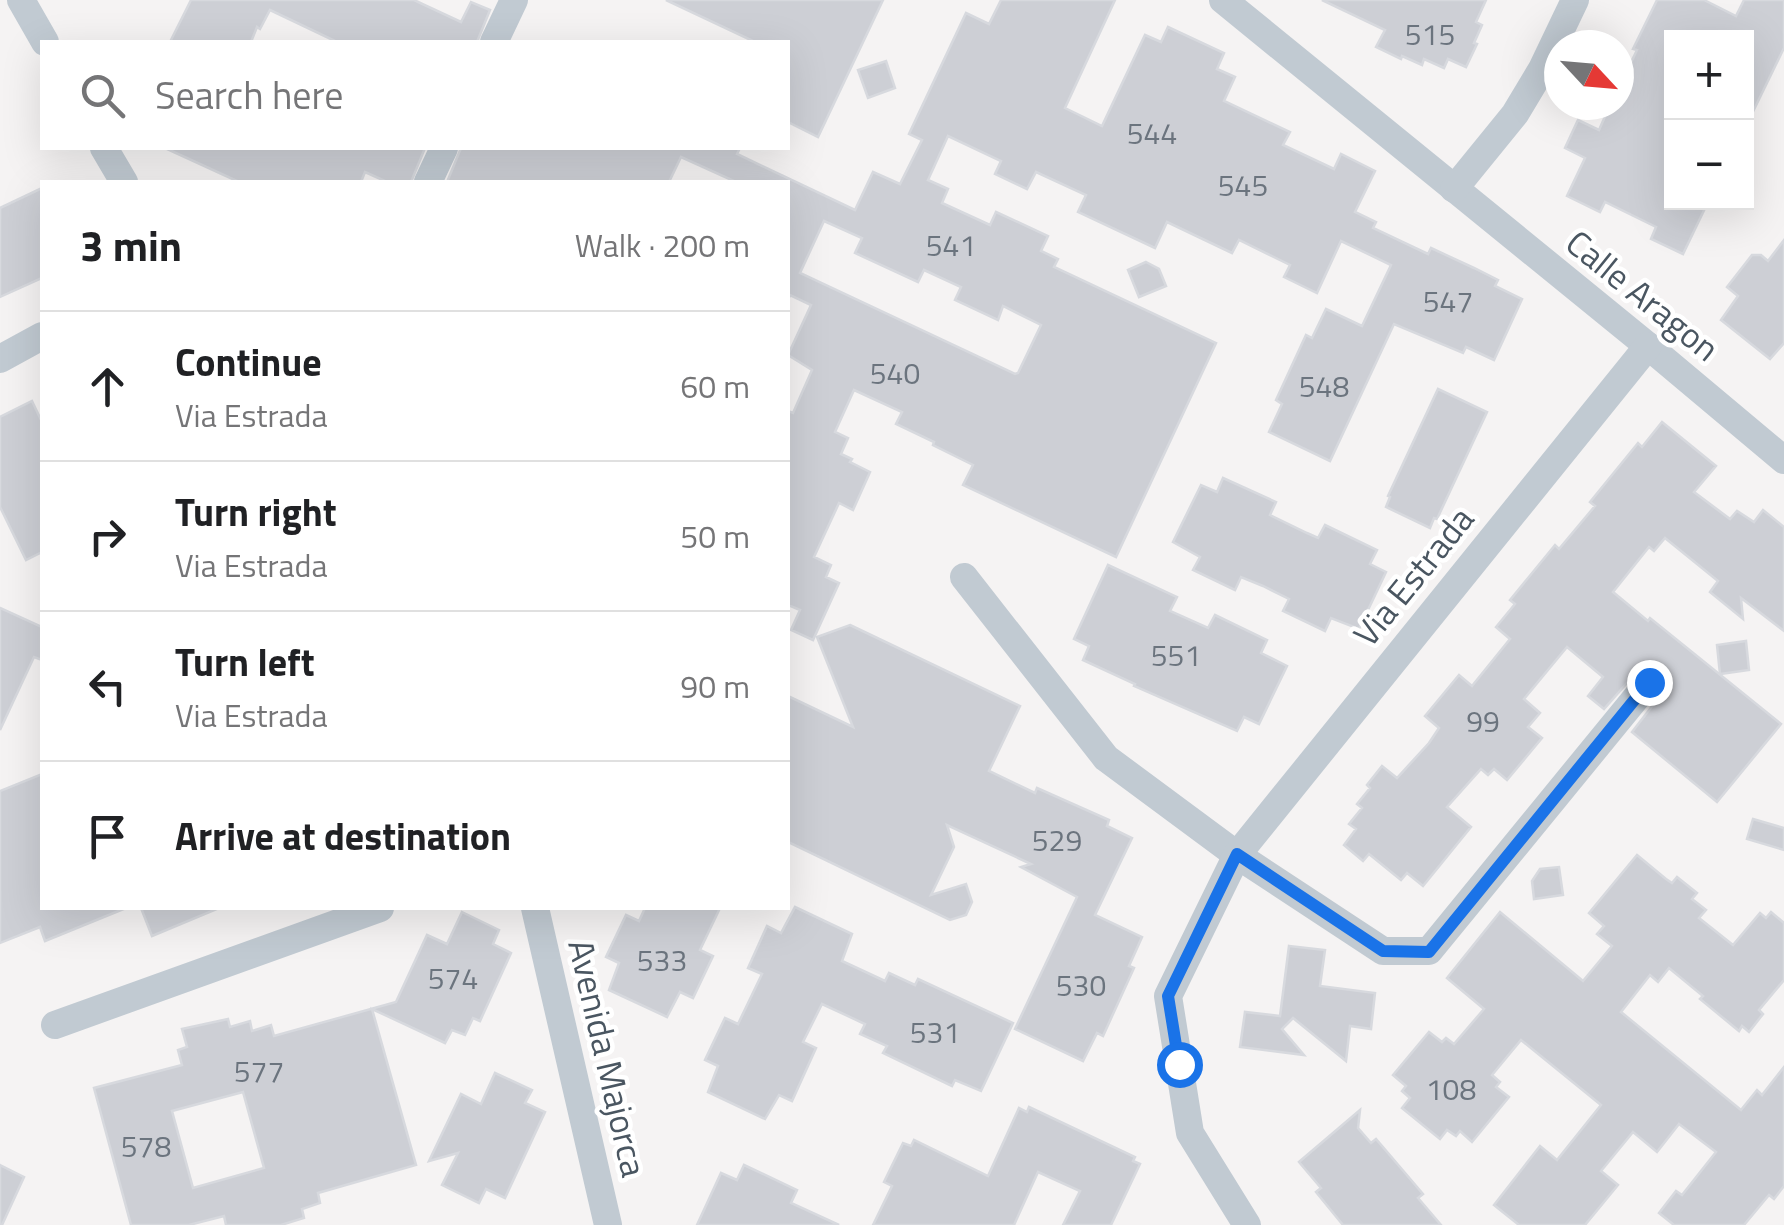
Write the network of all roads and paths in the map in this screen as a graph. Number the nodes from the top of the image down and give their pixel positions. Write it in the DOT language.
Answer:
graph roads {
  1 [pos="12,0"];
  2 [pos="22,0"];
  3 [pos="514,0"];
  4 [pos="1223,0"];
  5 [pos="1575,0"];
  6 [pos="0,6"];
  7 [pos="44,40"];
  8 [pos="495,40"];
  9 [pos="105,150"];
  10 [pos="443,150"];
  11 [pos="123,180"];
  12 [pos="429,180"];
  13 [pos="1454,189"];
  14 [pos="40,337"];
  15 [pos="1648,346"];
  16 [pos="0,359"];
  17 [pos="1784,460"];
  18 [pos="964,577"];
  19 [pos="1649,682"];
  20 [pos="1237,854"];
  21 [pos="374,910"];
  22 [pos="535,910"];
  23 [pos="54,1025"];
  24 [pos="608,1225"];
  25 [pos="1247,1225"];
  1 -- 6 [label="street"];
  2 -- 7 [label="street"];
  3 -- 8 [label="street"];
  4 -- 13 [label="street, Calle Aragon"];
  5 -- 13 [label="street"];
  9 -- 11 [label="street"];
  10 -- 12 [label="street"];
  13 -- 15 [label="street, Calle Aragon"];
  14 -- 16 [label="street"];
  15 -- 17 [label="street, Calle Aragon"];
  15 -- 20 [label="street, Via Estrada"];
  18 -- 20 [label="street"];
  19 -- 20 [label="street"];
  20 -- 25 [label="street, Via Estrada"];
  21 -- 23 [label="street"];
  22 -- 24 [label="street, Avenida Majorca"];
}
